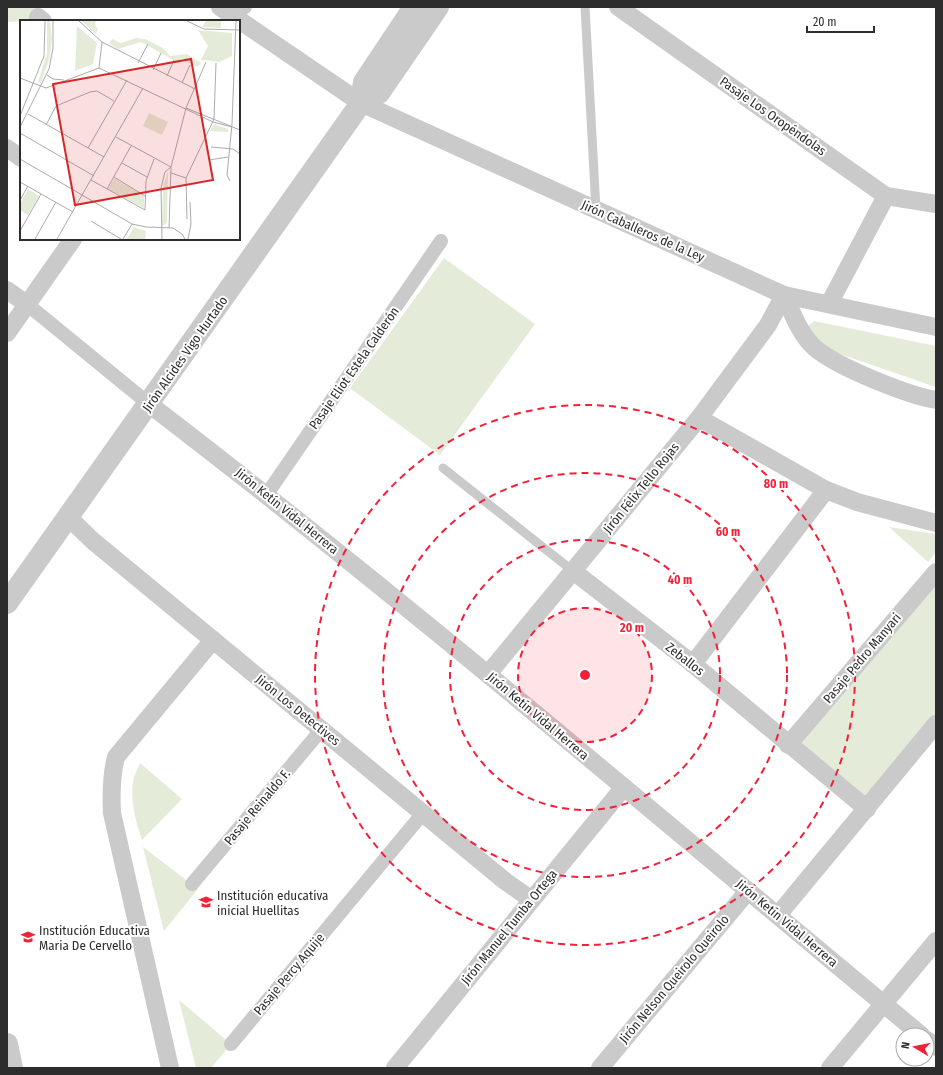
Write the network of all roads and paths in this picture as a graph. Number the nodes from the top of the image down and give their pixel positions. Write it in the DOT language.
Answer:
graph roads {
  1 [pos="414,7"];
  2 [pos="438,7"];
  3 [pos="585,7"];
  4 [pos="618,7"];
  5 [pos="231,13"];
  6 [pos="361,103"];
  7 [pos="7,148"];
  8 [pos="20,157"];
  9 [pos="886,196"];
  10 [pos="936,204"];
  11 [pos="596,210"];
  12 [pos="72,240"];
  13 [pos="441,242"];
  14 [pos="7,290"];
  15 [pos="784,294"];
  16 [pos="829,304"];
  17 [pos="28,305"];
  18 [pos="936,327"];
  19 [pos="7,333"];
  20 [pos="936,400"];
  21 [pos="149,404"];
  22 [pos="699,418"];
  23 [pos="443,468"];
  24 [pos="826,490"];
  25 [pos="267,494"];
  26 [pos="67,516"];
  27 [pos="936,523"];
  28 [pos="573,571"];
  29 [pos="936,572"];
  30 [pos="7,603"];
  31 [pos="213,640"];
  32 [pos="693,664"];
  33 [pos="488,674"];
  34 [pos="936,724"];
  35 [pos="322,730"];
  36 [pos="788,744"];
  37 [pos="624,787"];
  38 [pos="867,809"];
  39 [pos="424,812"];
  40 [pos="192,884"];
  41 [pos="748,891"];
  42 [pos="532,900"];
  43 [pos="778,915"];
  44 [pos="936,941"];
  45 [pos="884,1004"];
  46 [pos="911,1027"];
  47 [pos="7,1044"];
  48 [pos="231,1044"];
  49 [pos="12,1068"];
  50 [pos="170,1068"];
  51 [pos="395,1068"];
  52 [pos="600,1068"];
  53 [pos="830,1068"];
  1 -- 6 [label="street, Jirón Alcides Vigo Hurtado"];
  2 -- 6 [label="street, Jirón Alcides Vigo Hurtado"];
  3 -- 11 [label="lane"];
  4 -- 9 [label="street, Pasaje Los Oropéndolas"];
  5 -- 6 [label="street, Jirón Caballeros de la Ley"];
  6 -- 11 [label="street, Jirón Caballeros de la Ley"];
  6 -- 21 [label="street, Jirón Alcides Vigo Hurtado"];
  7 -- 8 [label="street"];
  9 -- 10 [label="street, Pasaje Los Oropéndolas"];
  9 -- 16 [label="street"];
  11 -- 15 [label="street, Jirón Caballeros de la Ley"];
  12 -- 17 [label="street"];
  13 -- 25 [label="street, Pasaje Eliot Estela Calderón"];
  14 -- 17 [label="street"];
  15 -- 16 [label="street, Jirón Caballeros de la Ley"];
  15 -- 20 [label="street"];
  15 -- 22 [label="street, Jirón Félix Tello Rojas"];
  16 -- 18 [label="street, Jirón Caballeros de la Ley"];
  17 -- 19 [label="street"];
  17 -- 21 [label="street"];
  21 -- 25 [label="street, Jirón Ketín Vidal Herrera"];
  21 -- 26 [label="street, Jirón Alcides Vigo Hurtado"];
  22 -- 24 [label="street"];
  22 -- 28 [label="street, Jirón Félix Tello Rojas"];
  23 -- 28 [label="lane, Zeballos"];
  24 -- 27 [label="street"];
  24 -- 32 [label="street"];
  25 -- 33 [label="street, Jirón Ketín Vidal Herrera"];
  26 -- 30 [label="street, Jirón Alcides Vigo Hurtado"];
  26 -- 31 [label="street, Jirón Los Detectives"];
  28 -- 32 [label="street, Zeballos"];
  28 -- 33 [label="street, Jirón Félix Tello Rojas"];
  29 -- 36 [label="street, Pasaje Pedro Manyari"];
  31 -- 35 [label="street, Jirón Los Detectives"];
  31 -- 50 [label="street"];
  32 -- 36 [label="street, Zeballos"];
  33 -- 37 [label="street, Jirón Ketín Vidal Herrera"];
  34 -- 38 [label="street"];
  35 -- 39 [label="street, Jirón Los Detectives"];
  35 -- 40 [label="street, Pasaje Reinaldo F."];
  36 -- 38 [label="street, Zeballos"];
  37 -- 41 [label="street, Jirón Ketín Vidal Herrera"];
  37 -- 42 [label="street, Jirón Manuel Tumba Ortega"];
  38 -- 43 [label="street"];
  39 -- 42 [label="street, Jirón Los Detectives"];
  39 -- 48 [label="street, Pasaje Percy Aquije"];
  41 -- 43 [label="street, Jirón Ketín Vidal Herrera"];
  41 -- 52 [label="street, Jirón Nelson Queirolo Queirolo"];
  42 -- 51 [label="street, Jirón Manuel Tumba Ortega"];
  43 -- 45 [label="street, Jirón Ketín Vidal Herrera"];
  44 -- 45 [label="street"];
  45 -- 46 [label="street, Jirón Ketín Vidal Herrera"];
  45 -- 53 [label="street"];
  47 -- 49 [label="street"];
}
